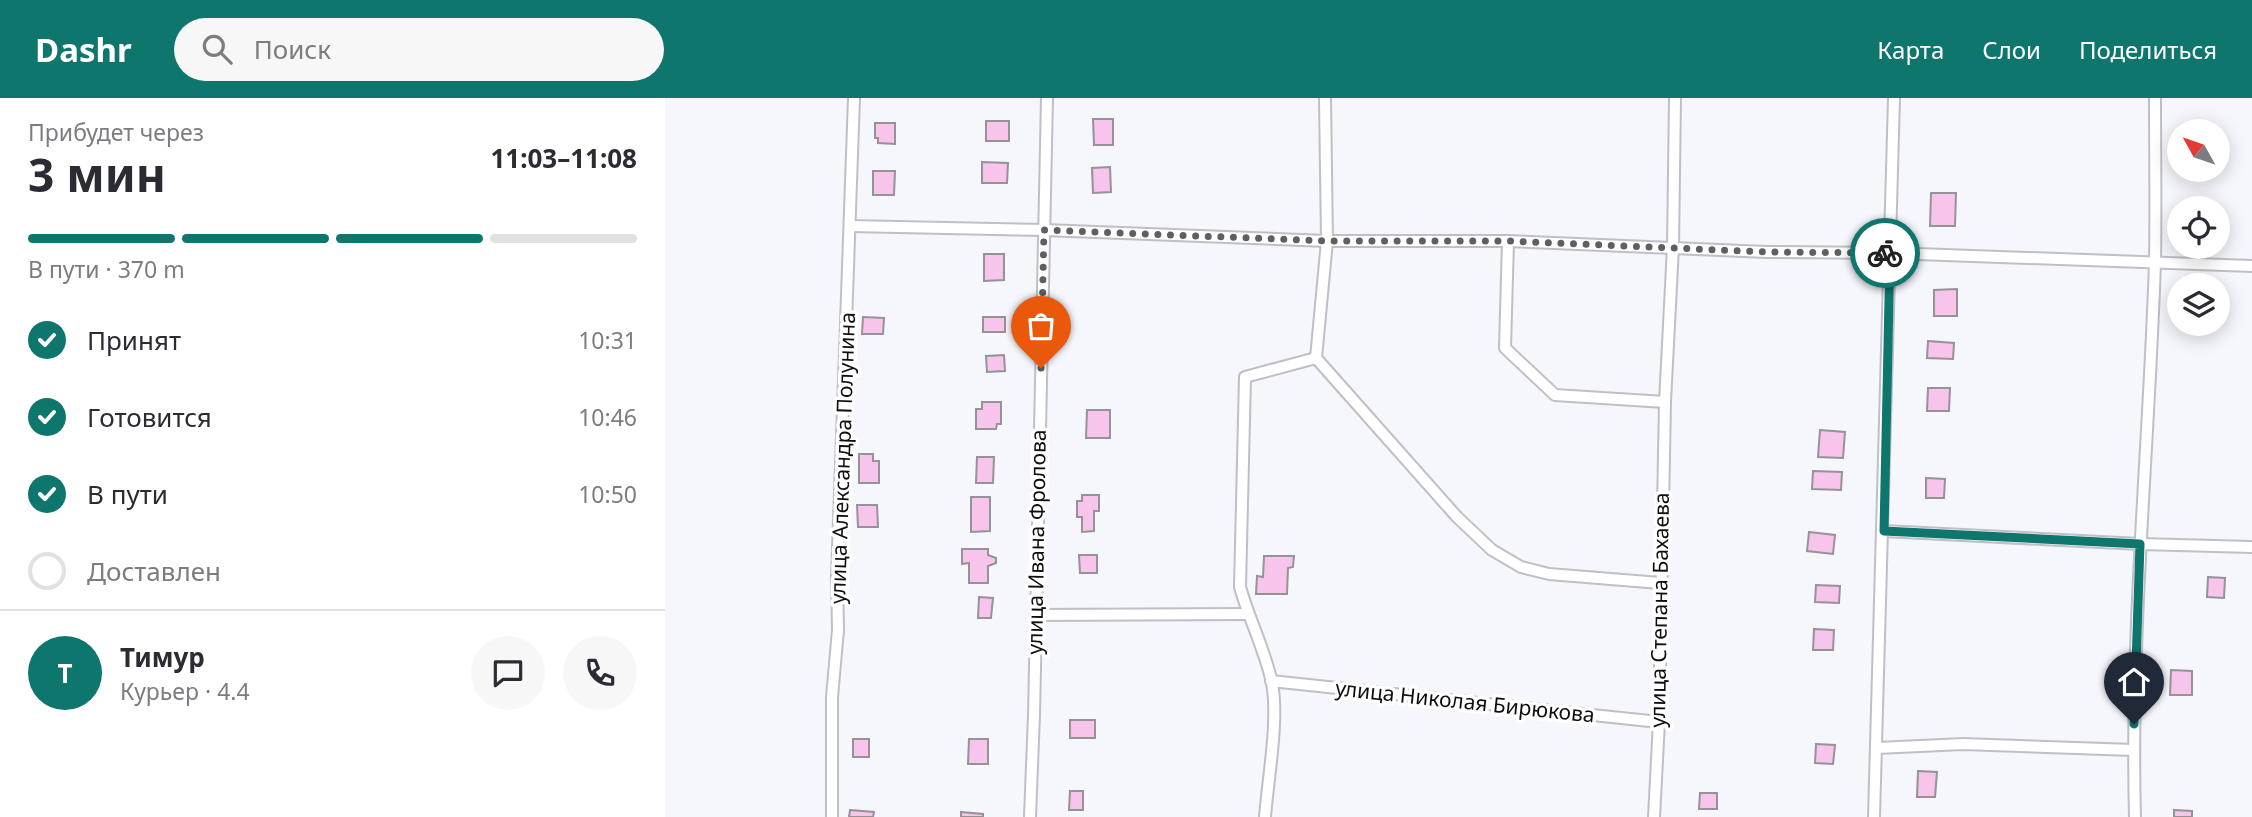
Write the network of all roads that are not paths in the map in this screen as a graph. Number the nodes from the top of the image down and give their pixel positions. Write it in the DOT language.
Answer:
graph roads {
  1 [pos="854,98"];
  2 [pos="1047,98"];
  3 [pos="1325,98"];
  4 [pos="1675,98"];
  5 [pos="1894,98"];
  6 [pos="2155,98"];
  7 [pos="851,226"];
  8 [pos="1044,230"];
  9 [pos="1327,241"];
  10 [pos="1508,241"];
  11 [pos="1673,247"];
  12 [pos="1890,253"];
  13 [pos="2155,261"];
  14 [pos="2252,266"];
  15 [pos="1316,358"];
  16 [pos="1665,402"];
  17 [pos="1884,531"];
  18 [pos="2140,544"];
  19 [pos="2252,547"];
  20 [pos="1660,583"];
  21 [pos="1247,614"];
  22 [pos="1035,615"];
  23 [pos="1271,681"];
  24 [pos="1659,722"];
  25 [pos="1877,748"];
  26 [pos="2133,750"];
  27 [pos="832,817"];
  28 [pos="1030,817"];
  29 [pos="1265,817"];
  30 [pos="1654,817"];
  31 [pos="1874,817"];
  32 [pos="2136,817"];
  1 -- 7 [label="street, улица Александра Полунина"];
  2 -- 8 [label="street, улица Ивана Фролова"];
  3 -- 9 [label="street"];
  4 -- 11 [label="street, улица Степана Бахаева"];
  5 -- 12 [label="street"];
  6 -- 13 [label="street"];
  7 -- 8 [label="street"];
  7 -- 27 [label="street, улица Александра Полунина"];
  8 -- 9 [label="street"];
  8 -- 22 [label="street, улица Ивана Фролова"];
  9 -- 10 [label="street"];
  9 -- 15 [label="street"];
  10 -- 11 [label="street"];
  10 -- 16 [label="street"];
  11 -- 12 [label="street"];
  11 -- 16 [label="street, улица Степана Бахаева"];
  12 -- 13 [label="street"];
  12 -- 17 [label="street"];
  13 -- 14 [label="street"];
  13 -- 18 [label="street"];
  15 -- 20 [label="street"];
  15 -- 21 [label="street"];
  16 -- 20 [label="street, улица Степана Бахаева"];
  17 -- 18 [label="street"];
  17 -- 25 [label="street"];
  18 -- 19 [label="street"];
  18 -- 26 [label="street"];
  20 -- 24 [label="street, улица Степана Бахаева"];
  21 -- 22 [label="street"];
  21 -- 23 [label="street"];
  22 -- 28 [label="street, улица Ивана Фролова"];
  23 -- 24 [label="street, улица Николая Бирюкова"];
  23 -- 29 [label="street"];
  24 -- 30 [label="street, улица Степана Бахаева"];
  25 -- 26 [label="street"];
  25 -- 31 [label="street"];
  26 -- 32 [label="street"];
}
